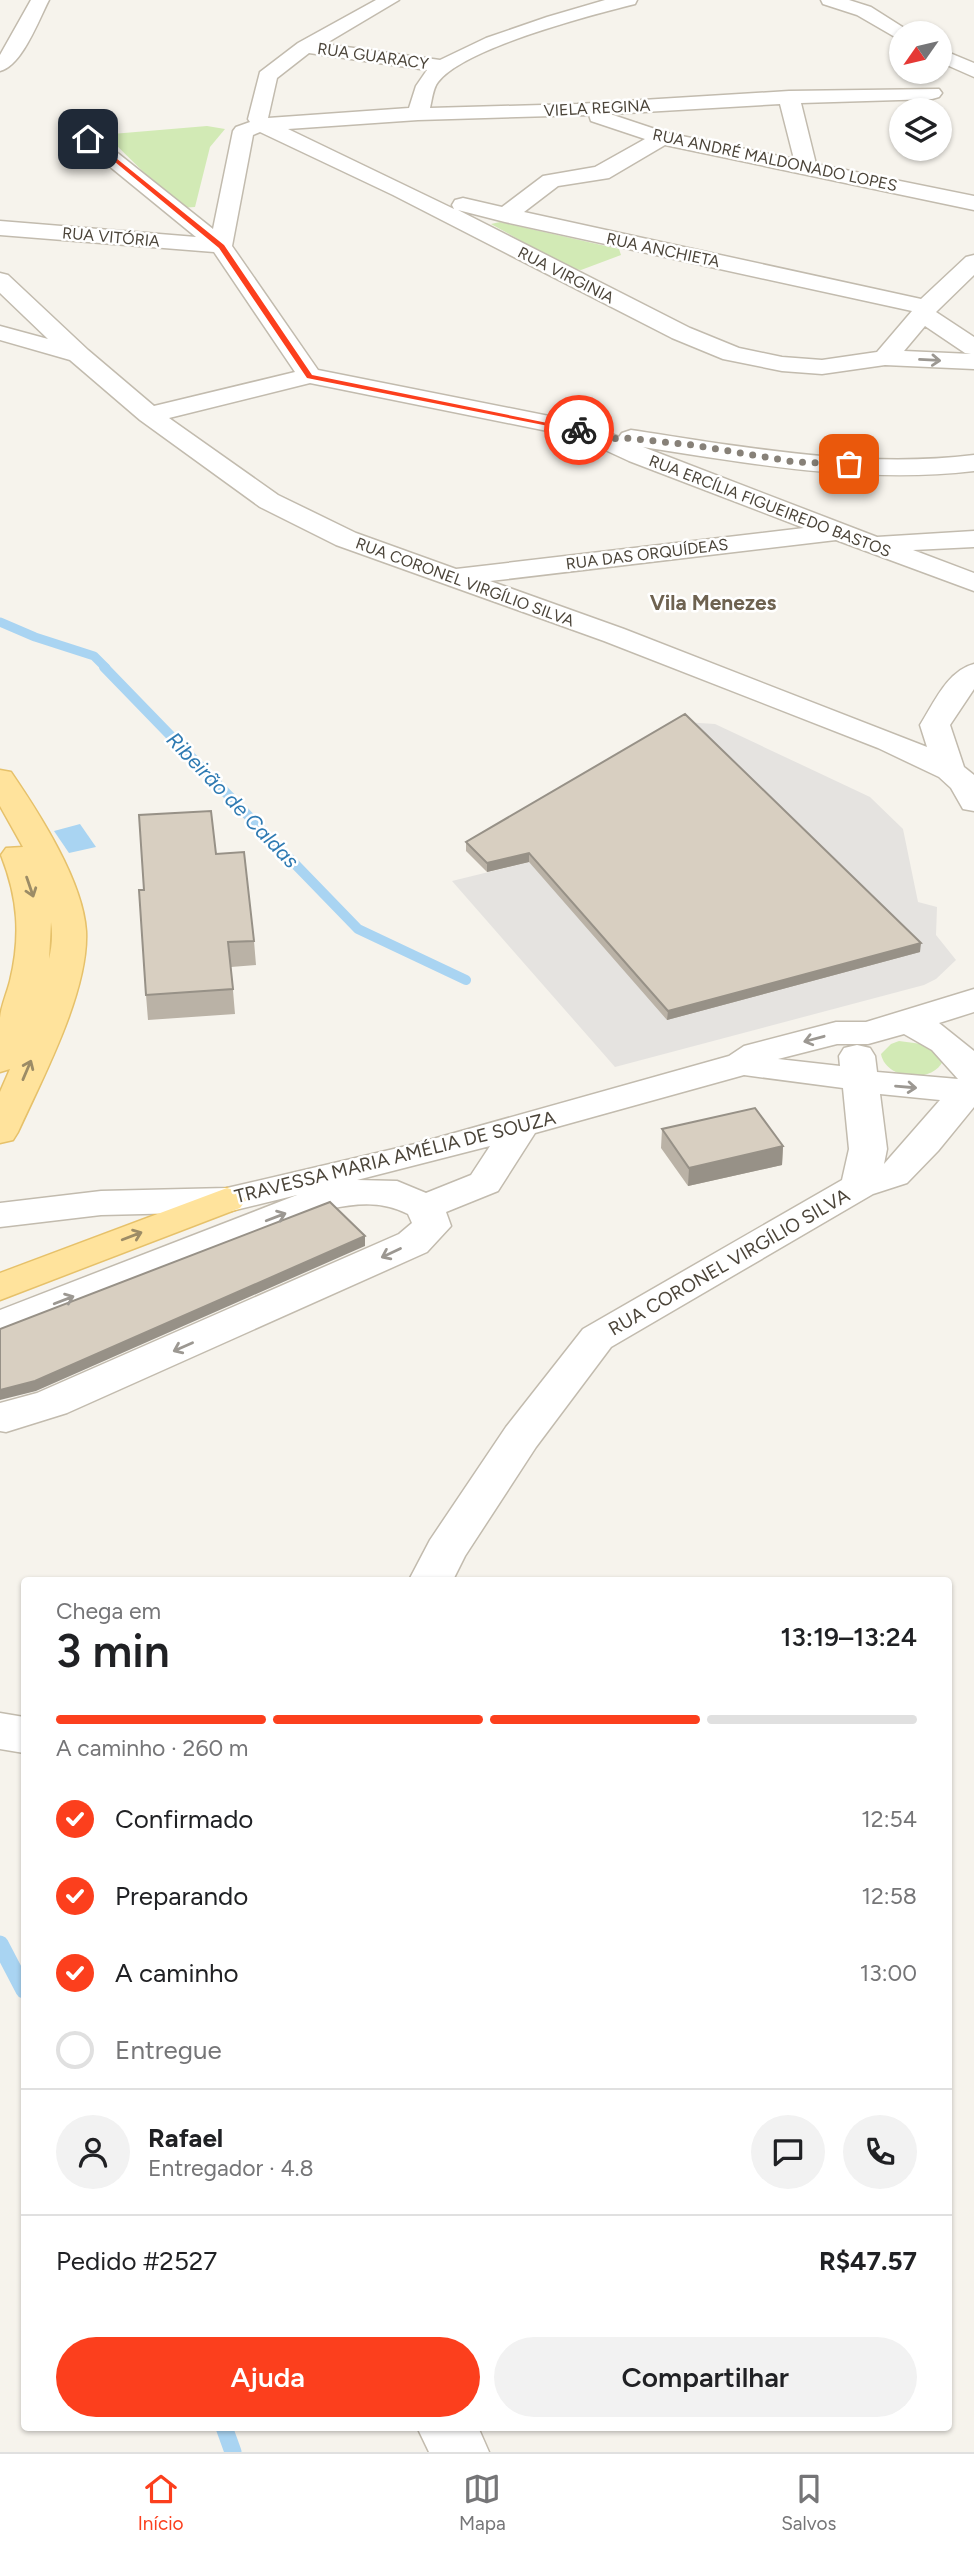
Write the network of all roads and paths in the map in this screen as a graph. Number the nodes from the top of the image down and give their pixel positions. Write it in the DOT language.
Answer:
graph roads {
  1 [pos="40,0"];
  2 [pos="390,0"];
  3 [pos="628,0"];
  4 [pos="830,0"];
  5 [pos="889,25"];
  6 [pos="305,47"];
  7 [pos="974,48"];
  8 [pos="952,55"];
  9 [pos="952,61"];
  10 [pos="0,65"];
  11 [pos="442,66"];
  12 [pos="974,71"];
  13 [pos="932,93"];
  14 [pos="789,97"];
  15 [pos="577,110"];
  16 [pos="418,114"];
  17 [pos="262,125"];
  18 [pos="662,138"];
  19 [pos="88,139"];
  20 [pos="806,166"];
  21 [pos="401,190"];
  22 [pos="974,203"];
  23 [pos="505,215"];
  24 [pos="0,228"];
  25 [pos="221,246"];
  26 [pos="974,262"];
  27 [pos="0,280"];
  28 [pos="925,310"];
  29 [pos="46,321"];
  30 [pos="1,334"];
  31 [pos="974,348"];
  32 [pos="79,355"];
  33 [pos="886,358"];
  34 [pos="974,362"];
  35 [pos="310,376"];
  36 [pos="149,415"];
  37 [pos="605,439"];
  38 [pos="974,463"];
  39 [pos="837,533"];
  40 [pos="974,539"];
  41 [pos="865,544"];
  42 [pos="457,577"];
  43 [pos="974,583"];
  44 [pos="974,673"];
  45 [pos="950,770"];
  46 [pos="0,779"];
  47 [pos="974,803"];
  48 [pos="0,826"];
  49 [pos="974,999"];
  50 [pos="906,1023"];
  51 [pos="867,1033"];
  52 [pos="0,1061"];
  53 [pos="742,1064"];
  54 [pos="860,1082"];
  55 [pos="973,1082"];
  56 [pos="522,1126"];
  57 [pos="0,1132"];
  58 [pos="860,1186"];
  59 [pos="227,1200"];
  60 [pos="425,1208"];
  61 [pos="0,1215"];
  62 [pos="0,1287"];
  63 [pos="0,1325"];
  64 [pos="0,1417"];
  65 [pos="433,1577"];
  66 [pos="0,1731"];
  67 [pos="21,1734"];
  68 [pos="448,2431"];
  69 [pos="460,2452"];
  1 -- 10 [label="street"];
  2 -- 6 [label="street"];
  3 -- 11 [label="street"];
  4 -- 5 [label="street"];
  6 -- 11 [label="street, RUA GUARACY"];
  6 -- 17 [label="street"];
  7 -- 8 [label="street"];
  9 -- 12 [label="street"];
  11 -- 16 [label="street"];
  13 -- 14 [label="street, VIELA REGINA"];
  14 -- 15 [label="street, VIELA REGINA"];
  14 -- 20 [label="street"];
  15 -- 16 [label="street, VIELA REGINA"];
  15 -- 18 [label="street, RUA ANDRÉ MALDONADO LOPES"];
  16 -- 17 [label="street, VIELA REGINA"];
  17 -- 21 [label="street, RUA VIRGINIA"];
  17 -- 25 [label="street"];
  18 -- 20 [label="street, RUA ANDRÉ MALDONADO LOPES"];
  18 -- 23 [label="street"];
  19 -- 25 [label="street"];
  20 -- 22 [label="street, RUA ANDRÉ MALDONADO LOPES"];
  21 -- 23 [label="street, RUA ANCHIETA"];
  21 -- 33 [label="street, RUA VIRGINIA"];
  23 -- 28 [label="street, RUA ANCHIETA"];
  24 -- 25 [label="street, RUA VITÓRIA"];
  25 -- 35 [label="street"];
  26 -- 28 [label="street"];
  27 -- 29 [label="street, RUA CORONEL VIRGÍLIO SILVA"];
  28 -- 31 [label="street"];
  28 -- 33 [label="street"];
  29 -- 30 [label="street"];
  29 -- 32 [label="street, RUA CORONEL VIRGÍLIO SILVA"];
  30 -- 32 [label="street"];
  32 -- 36 [label="street, RUA CORONEL VIRGÍLIO SILVA"];
  33 -- 34 [label="street, RUA VIRGINIA, one-way"];
  35 -- 36 [label="street"];
  35 -- 37 [label="street, RUA ERCÍLIA FIGUEIREDO BASTOS"];
  36 -- 42 [label="street, RUA CORONEL VIRGÍLIO SILVA"];
  37 -- 38 [label="street"];
  37 -- 39 [label="street, RUA ERCÍLIA FIGUEIREDO BASTOS"];
  39 -- 41 [label="street, RUA ERCÍLIA FIGUEIREDO BASTOS"];
  39 -- 42 [label="street, RUA DAS ORQUÍDEAS"];
  40 -- 41 [label="street"];
  41 -- 43 [label="street, RUA ERCÍLIA FIGUEIREDO BASTOS"];
  42 -- 45 [label="street, RUA CORONEL VIRGÍLIO SILVA"];
  44 -- 45 [label="street"];
  45 -- 47 [label="street, RUA CORONEL VIRGÍLIO SILVA"];
  57 -- 46 [label="main road, one-way"];
  48 -- 52 [label="main road, one-way"];
  49 -- 50 [label="street, TRAVESSA MARIA AMÉLIA DE SOUZA"];
  50 -- 51 [label="street, TRAVESSA MARIA AMÉLIA DE SOUZA"];
  50 -- 55 [label="street"];
  51 -- 53 [label="street, TRAVESSA MARIA AMÉLIA DE SOUZA, one-way"];
  51 -- 54 [label="street"];
  53 -- 54 [label="street"];
  53 -- 56 [label="street, TRAVESSA MARIA AMÉLIA DE SOUZA"];
  54 -- 55 [label="street, one-way"];
  54 -- 58 [label="street"];
  55 -- 58 [label="street, RUA CORONEL VIRGÍLIO SILVA"];
  56 -- 59 [label="street, TRAVESSA MARIA AMÉLIA DE SOUZA"];
  56 -- 60 [label="street"];
  58 -- 65 [label="street, RUA CORONEL VIRGÍLIO SILVA"];
  59 -- 61 [label="street, TRAVESSA MARIA AMÉLIA DE SOUZA"];
  62 -- 59 [label="main road, one-way"];
  63 -- 60 [label="street, one-way"];
  60 -- 64 [label="street, one-way"];
  66 -- 67 [label="street"];
  68 -- 69 [label="street"];
}
